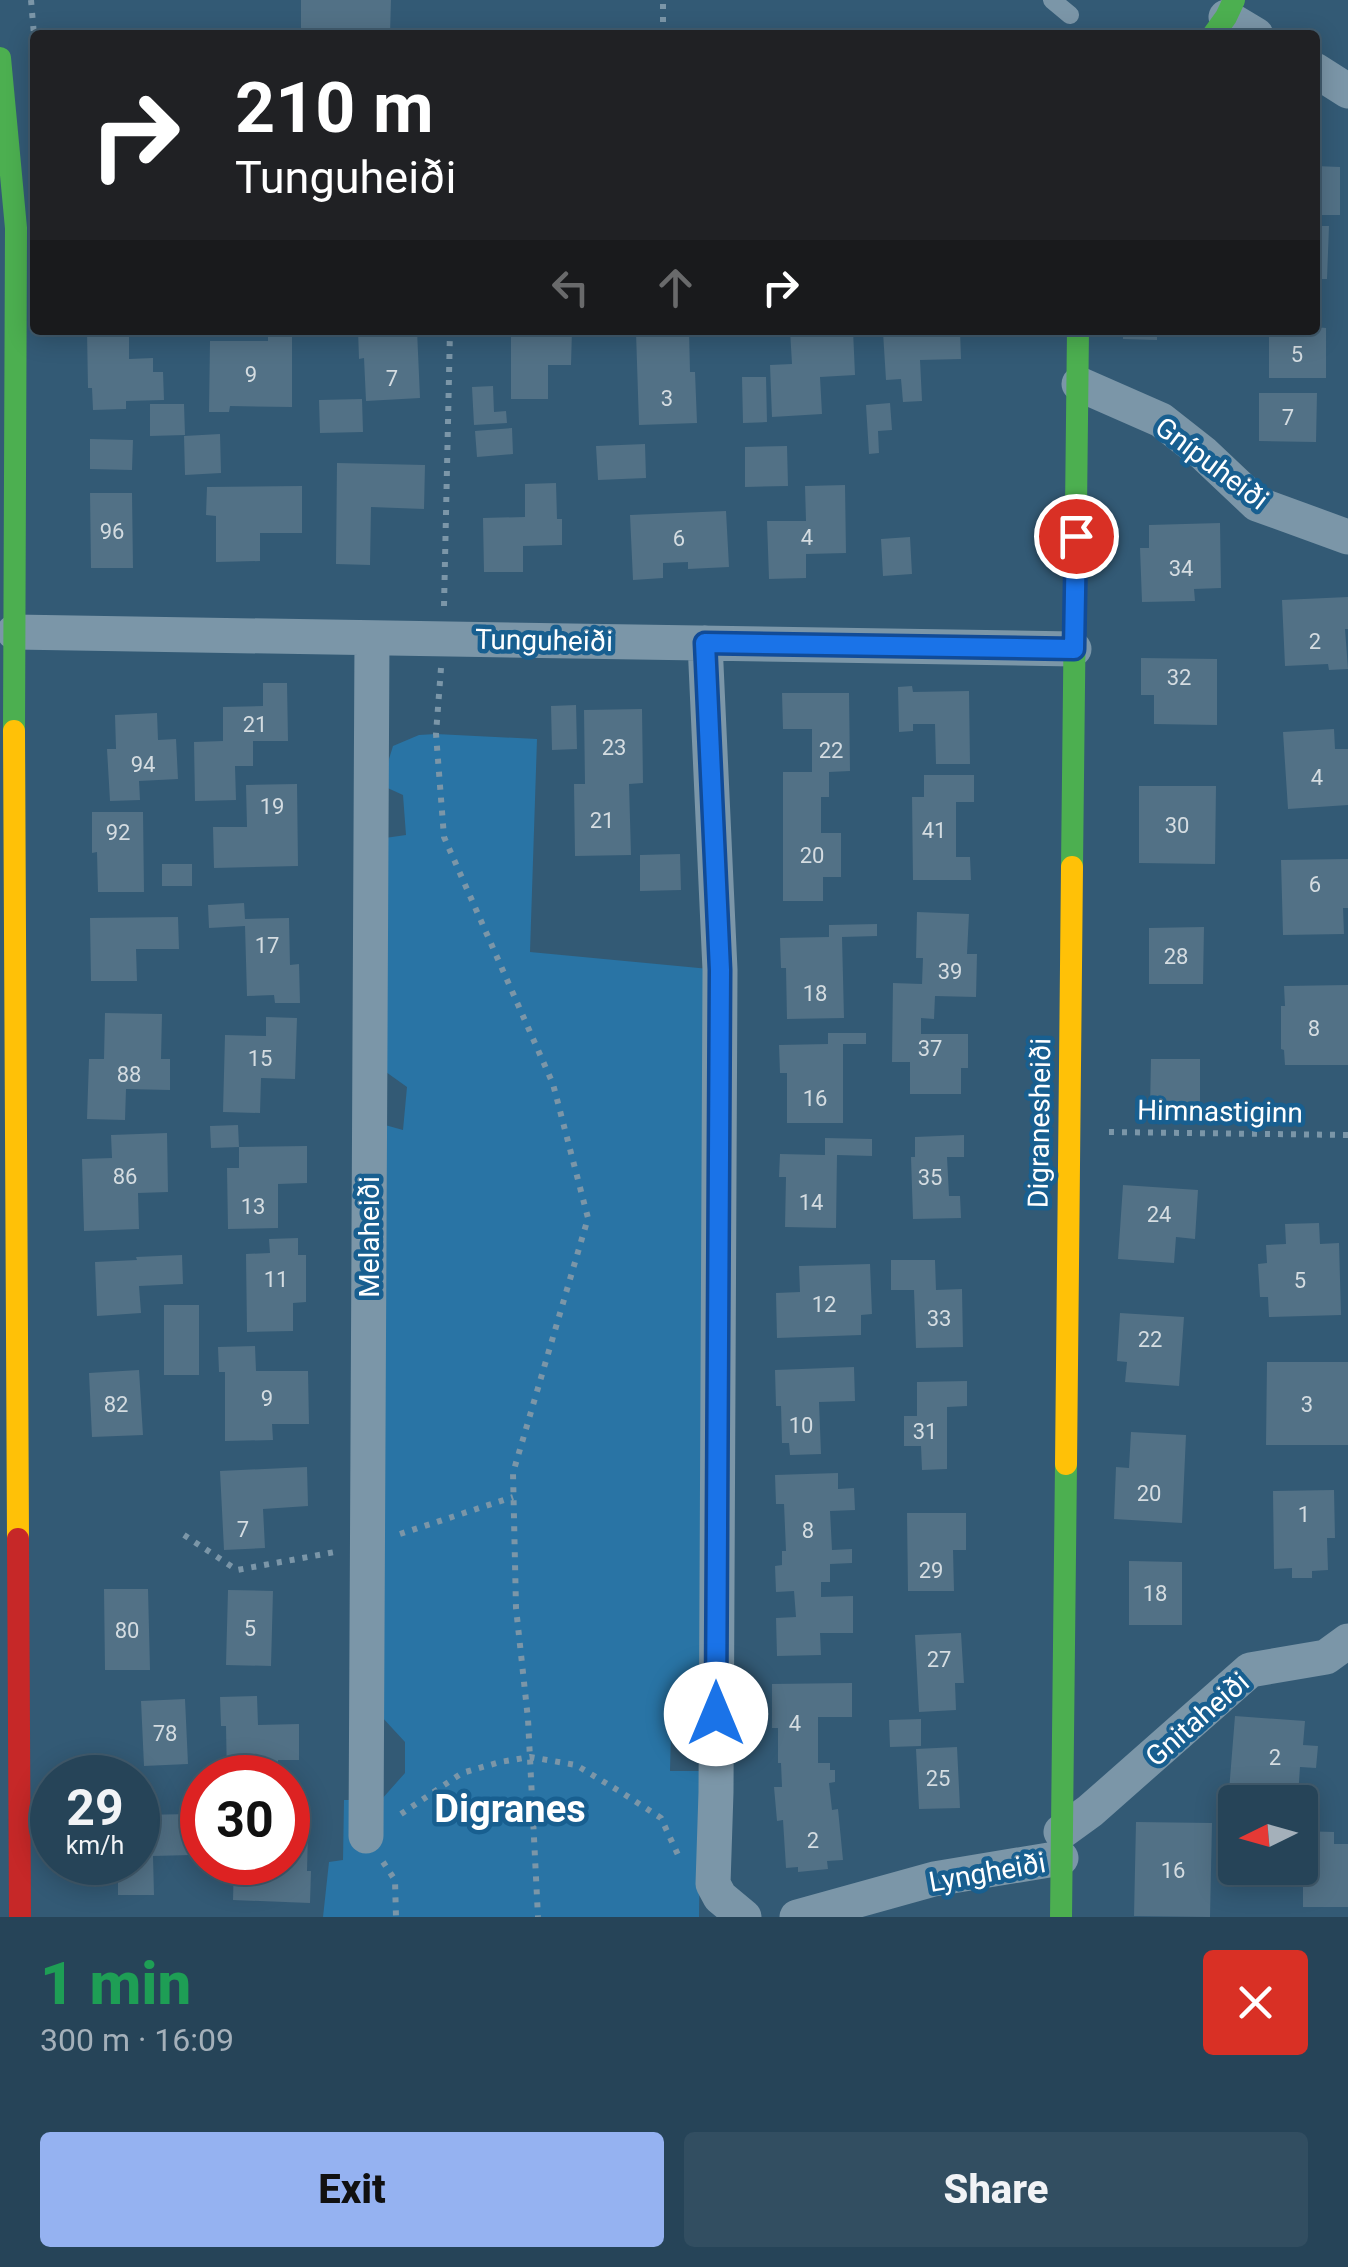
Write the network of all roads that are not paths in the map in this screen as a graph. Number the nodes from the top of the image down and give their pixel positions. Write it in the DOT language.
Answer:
graph roads {
  1 [pos="1052,0"];
  2 [pos="1070,15"];
  3 [pos="0,58"];
  4 [pos="1320,73"];
  5 [pos="1348,91"];
  6 [pos="17,228"];
  7 [pos="1078,335"];
  8 [pos="1079,384"];
  9 [pos="1348,537"];
  10 [pos="14,632"];
  11 [pos="372,638"];
  12 [pos="705,643"];
  13 [pos="1074,649"];
  14 [pos="1348,1641"];
  15 [pos="366,1836"];
  16 [pos="1061,1845"];
  17 [pos="20,1917"];
  18 [pos="744,1917"];
  19 [pos="797,1917"];
  20 [pos="1061,1917"];
  1 -- 2 [label="lane"];
  3 -- 6 [label="street"];
  4 -- 5 [label="street"];
  6 -- 10 [label="street"];
  7 -- 8 [label="street, Digranesheiði"];
  8 -- 9 [label="street, Gnípuheiði"];
  8 -- 13 [label="street, Digranesheiði"];
  10 -- 11 [label="street, Tunguheiði"];
  10 -- 17 [label="street"];
  11 -- 12 [label="street, Tunguheiði"];
  11 -- 15 [label="street, Melaheiði"];
  12 -- 13 [label="street, Tunguheiði"];
  12 -- 18 [label="street"];
  13 -- 16 [label="street, Digranesheiði"];
  14 -- 16 [label="street, Gnitaheiði"];
  16 -- 19 [label="street, Lyngheiði"];
  16 -- 20 [label="street, Digranesheiði"];
}
